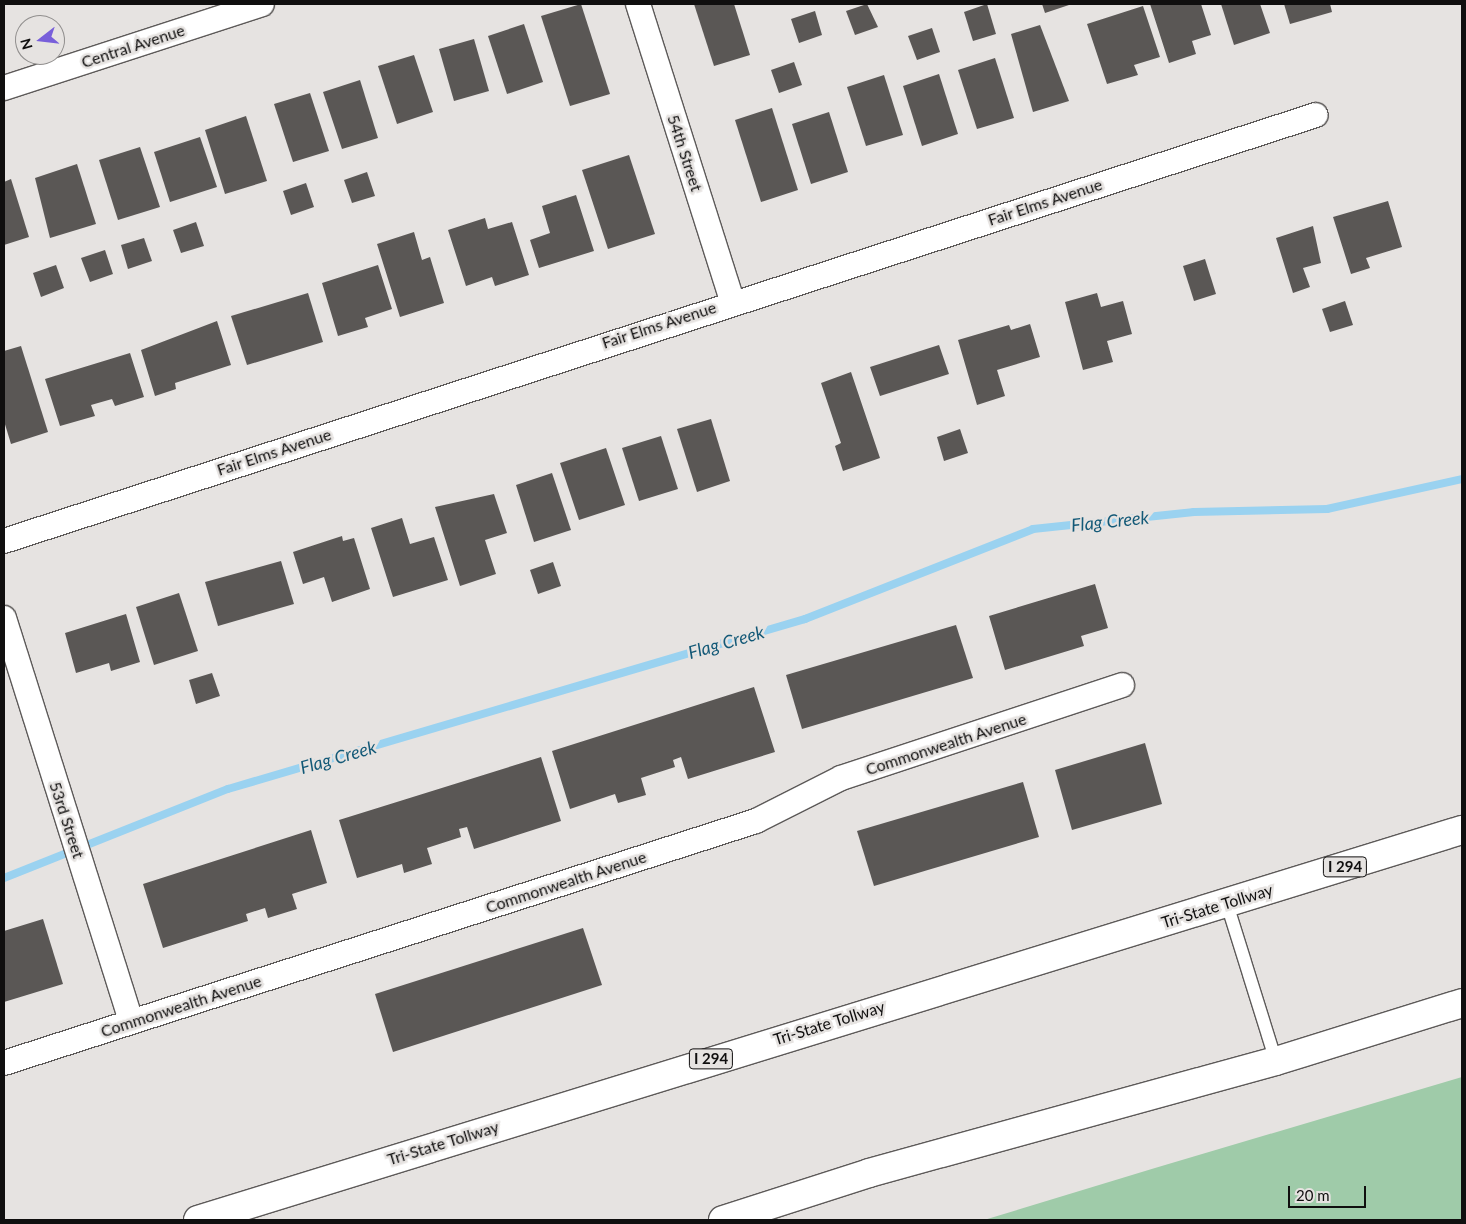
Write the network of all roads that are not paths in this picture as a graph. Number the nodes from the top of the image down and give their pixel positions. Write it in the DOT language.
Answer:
graph roads {
  1 [pos="262,4"];
  2 [pos="638,4"];
  3 [pos="4,88"];
  4 [pos="1316,115"];
  5 [pos="732,301"];
  6 [pos="4,541"];
  7 [pos="4,618"];
  8 [pos="1122,685"];
  9 [pos="1462,830"];
  10 [pos="1227,904"];
  11 [pos="1462,1003"];
  12 [pos="131,1022"];
  13 [pos="1276,1061"];
  14 [pos="4,1063"];
  15 [pos="198,1220"];
  16 [pos="723,1220"];
  1 -- 3 [label="street, Central Avenue"];
  2 -- 5 [label="street, 54th Street"];
  4 -- 5 [label="street, Fair Elms Avenue"];
  5 -- 6 [label="street, Fair Elms Avenue"];
  7 -- 12 [label="street, 53rd Street"];
  8 -- 12 [label="street, Commonwealth Avenue"];
  9 -- 10 [label="highway, Tri-State Tollway / I 294"];
  10 -- 13 [label="lane"];
  10 -- 15 [label="highway, Tri-State Tollway / I 294"];
  11 -- 13 [label="highway"];
  12 -- 14 [label="street, Commonwealth Avenue"];
  13 -- 16 [label="highway"];
}
